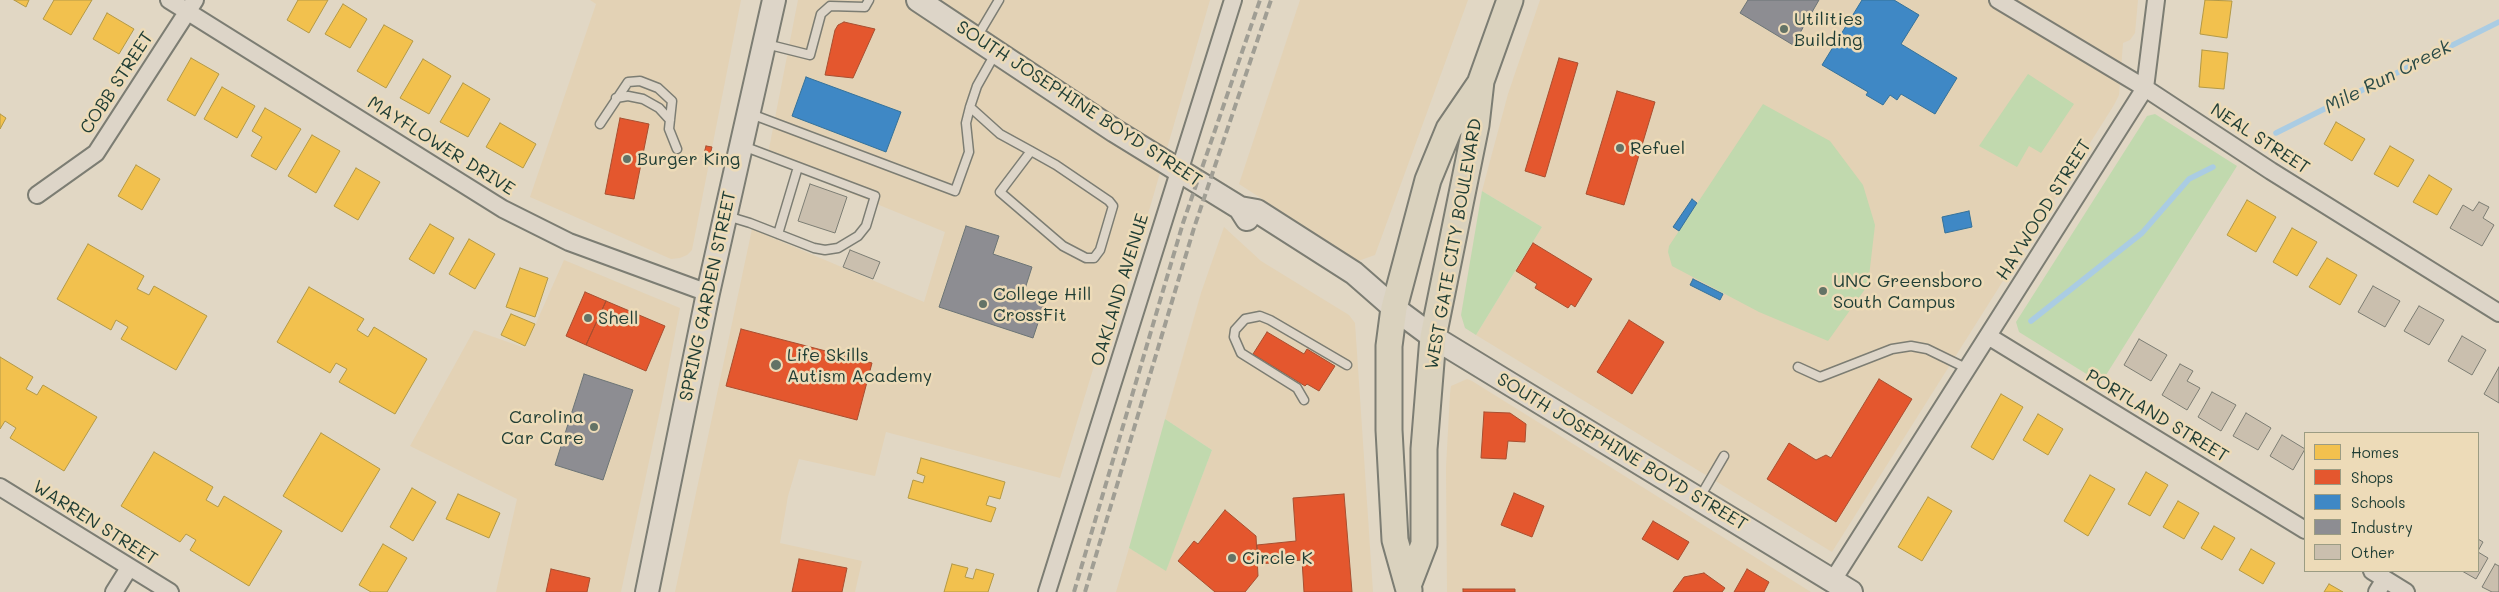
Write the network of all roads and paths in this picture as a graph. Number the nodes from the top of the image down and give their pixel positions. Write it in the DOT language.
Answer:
graph roads {
  1 [pos="169,0"];
  2 [pos="774,0"];
  3 [pos="869,0"];
  4 [pos="918,0"];
  5 [pos="999,0"];
  6 [pos="1233,0"];
  7 [pos="1510,0"];
  8 [pos="1998,0"];
  9 [pos="2156,0"];
  10 [pos="192,6"];
  11 [pos="976,38"];
  12 [pos="764,44"];
  13 [pos="996,52"];
  14 [pos="1481,81"];
  15 [pos="2145,88"];
  16 [pos="616,98"];
  17 [pos="970,107"];
  18 [pos="748,113"];
  19 [pos="670,120"];
  20 [pos="600,124"];
  21 [pos="741,145"];
  22 [pos="677,149"];
  23 [pos="1031,150"];
  24 [pos="798,167"];
  25 [pos="1178,170"];
  26 [pos="37,195"];
  27 [pos="725,216"];
  28 [pos="778,234"];
  29 [pos="708,293"];
  30 [pos="1394,308"];
  31 [pos="2499,313"];
  32 [pos="1988,336"];
  33 [pos="1433,337"];
  34 [pos="1347,364"];
  35 [pos="1798,367"];
  36 [pos="1968,369"];
  37 [pos="1304,400"];
  38 [pos="1724,456"];
  39 [pos="0,487"];
  40 [pos="1699,499"];
  41 [pos="2304,529"];
  42 [pos="129,568"];
  43 [pos="2378,581"];
  44 [pos="1409,588"];
  45 [pos="1843,588"];
  46 [pos="114,592"];
  47 [pos="170,592"];
  48 [pos="647,592"];
  49 [pos="1047,592"];
  50 [pos="2406,592"];
  1 -- 10 [label="street, MAYFLOWER DRIVE"];
  2 -- 12 [label="main road, SPRING GARDEN STREET"];
  3 -- 12 [label="lane"];
  4 -- 11 [label="main road, SOUTH JOSEPHINE BOYD STREET"];
  5 -- 11 [label="lane"];
  6 -- 25 [label="street, OAKLAND AVENUE"];
  7 -- 14 [label="main road, WEST GATE CITY BOULEVARD"];
  8 -- 15 [label="street, NEAL STREET"];
  9 -- 15 [label="street, HAYWOOD STREET"];
  10 -- 26 [label="street, COBB STREET"];
  10 -- 29 [label="street, MAYFLOWER DRIVE"];
  11 -- 13 [label="main road, SOUTH JOSEPHINE BOYD STREET"];
  12 -- 18 [label="main road, SPRING GARDEN STREET"];
  13 -- 17 [label="lane"];
  13 -- 25 [label="main road, SOUTH JOSEPHINE BOYD STREET"];
  14 -- 30 [label="main road, WEST GATE CITY BOULEVARD"];
  14 -- 33 [label="main road, WEST GATE CITY BOULEVARD"];
  15 -- 31 [label="street, NEAL STREET"];
  15 -- 32 [label="street, HAYWOOD STREET"];
  16 -- 19 [label="lane"];
  16 -- 19 [label="lane"];
  16 -- 20 [label="lane"];
  17 -- 18 [label="lane"];
  17 -- 23 [label="lane"];
  18 -- 21 [label="main road, SPRING GARDEN STREET"];
  19 -- 22 [label="lane"];
  21 -- 24 [label="lane"];
  21 -- 27 [label="main road, SPRING GARDEN STREET"];
  23 -- 23 [label="lane"];
  24 -- 28 [label="lane"];
  24 -- 28 [label="lane"];
  25 -- 30 [label="main road, SOUTH JOSEPHINE BOYD STREET"];
  25 -- 49 [label="street, OAKLAND AVENUE"];
  27 -- 28 [label="lane"];
  27 -- 29 [label="main road, SPRING GARDEN STREET"];
  29 -- 48 [label="main road, SPRING GARDEN STREET"];
  30 -- 33 [label="main road, SOUTH JOSEPHINE BOYD STREET"];
  30 -- 44 [label="main road, WEST GATE CITY BOULEVARD"];
  32 -- 36 [label="street, HAYWOOD STREET"];
  32 -- 41 [label="street, PORTLAND STREET"];
  33 -- 40 [label="main road, SOUTH JOSEPHINE BOYD STREET"];
  33 -- 44 [label="main road, WEST GATE CITY BOULEVARD"];
  34 -- 37 [label="lane"];
  35 -- 36 [label="lane"];
  36 -- 45 [label="street, HAYWOOD STREET"];
  38 -- 40 [label="lane"];
  39 -- 42 [label="street, WARREN STREET"];
  40 -- 45 [label="main road, SOUTH JOSEPHINE BOYD STREET"];
  42 -- 46 [label="street"];
  42 -- 47 [label="street, WARREN STREET"];
  43 -- 50 [label="street"];
}
